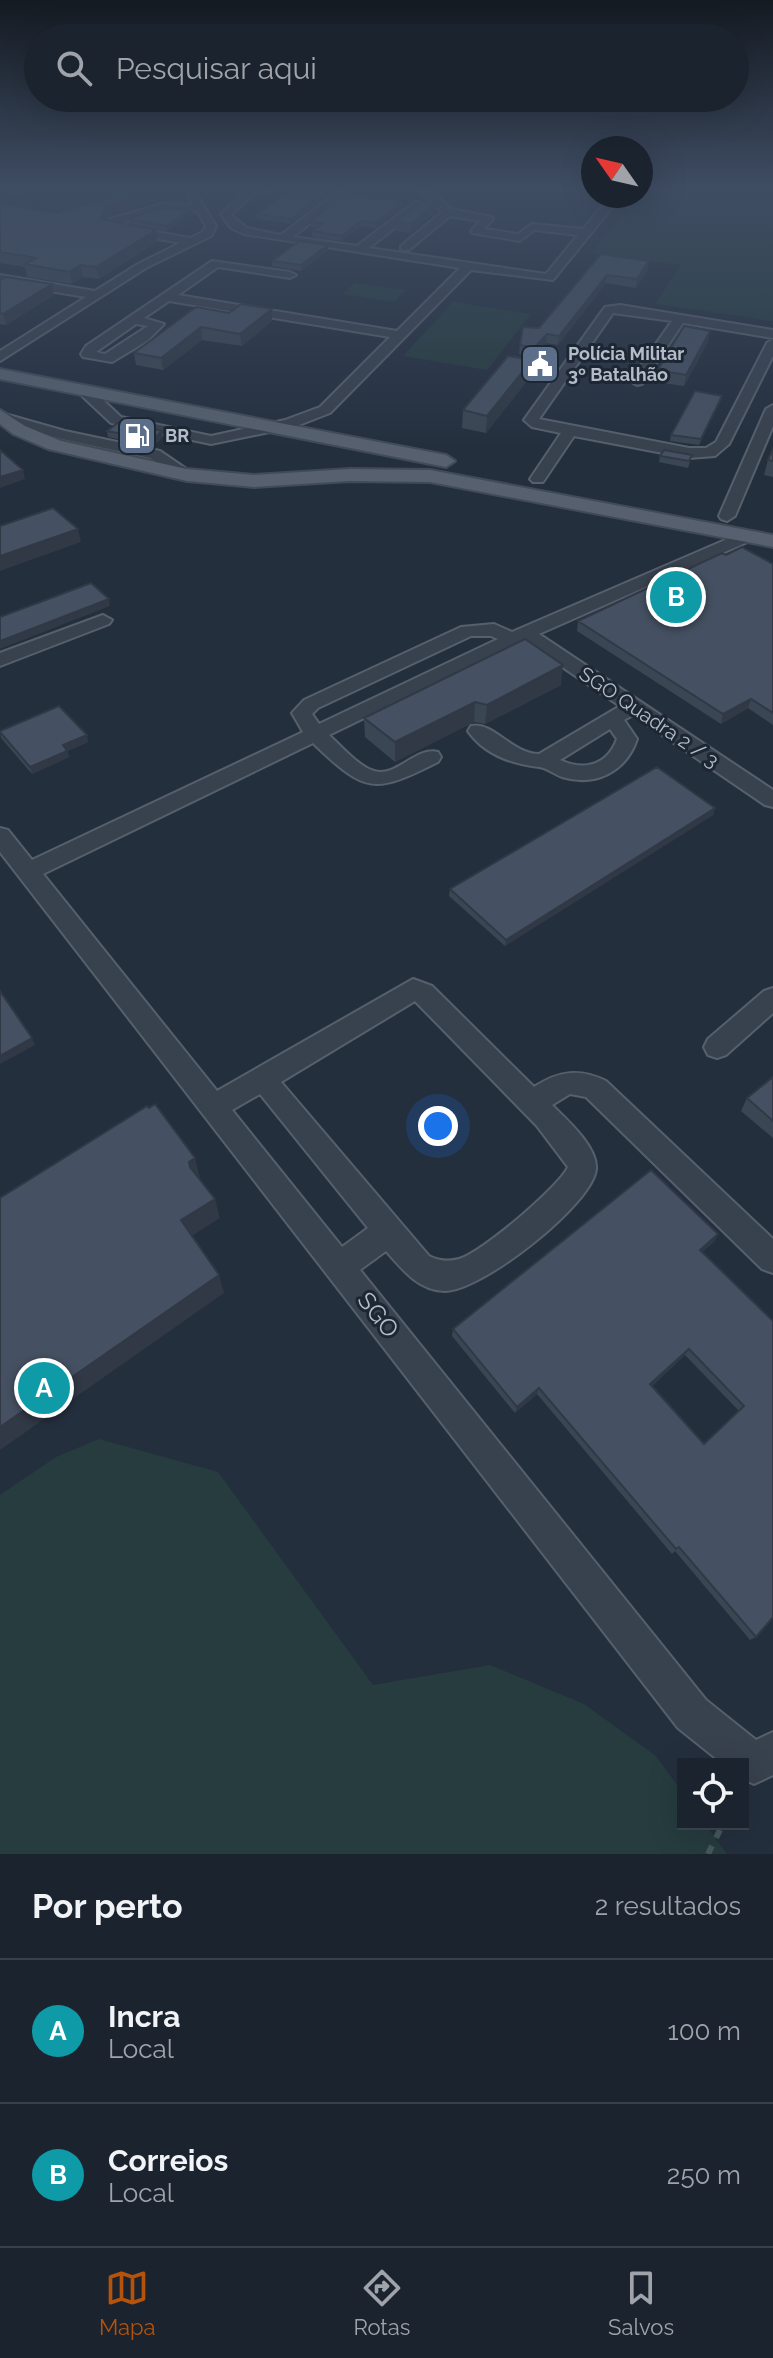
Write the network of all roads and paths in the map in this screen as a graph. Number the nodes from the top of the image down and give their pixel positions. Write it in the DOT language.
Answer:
graph roads {
  1 [pos="130,274"];
  2 [pos="201,274"];
  3 [pos="281,274"];
  4 [pos="461,274"];
  5 [pos="519,274"];
  6 [pos="553,274"];
  7 [pos="290,275"];
  8 [pos="0,279"];
  9 [pos="96,295"];
  10 [pos="167,297"];
  11 [pos="680,318"];
  12 [pos="133,320"];
  13 [pos="773,334"];
  14 [pos="400,335"];
  15 [pos="0,341"];
  16 [pos="773,343"];
  17 [pos="19,344"];
  18 [pos="0,357"];
  19 [pos="0,374"];
  20 [pos="637,381"];
  21 [pos="84,390"];
  22 [pos="748,394"];
  23 [pos="773,399"];
  24 [pos="773,409"];
  25 [pos="3,410"];
  26 [pos="325,410"];
  27 [pos="272,427"];
  28 [pos="570,431"];
  29 [pos="175,433"];
  30 [pos="350,442"];
  31 [pos="150,453"];
  32 [pos="187,475"];
  33 [pos="350,475"];
  34 [pos="538,479"];
  35 [pos="727,516"];
  36 [pos="773,525"];
  37 [pos="706,527"];
  38 [pos="746,536"];
  39 [pos="773,541"];
  40 [pos="713,548"];
  41 [pos="103,620"];
  42 [pos="518,636"];
  43 [pos="0,660"];
  44 [pos="634,706"];
  45 [pos="613,719"];
  46 [pos="478,731"];
  47 [pos="316,733"];
  48 [pos="431,757"];
  49 [pos="544,760"];
  50 [pos="773,800"];
  51 [pos="0,836"];
  52 [pos="28,872"];
  53 [pos="773,998"];
  54 [pos="717,1047"];
  55 [pos="263,1079"];
  56 [pos="532,1103"];
  57 [pos="213,1107"];
  58 [pos="389,1231"];
  59 [pos="773,1259"];
  60 [pos="339,1267"];
  61 [pos="773,1752"];
  62 [pos="720,1830"];
  63 [pos="708,1854"];
  1 -- 9 [label="lane"];
  2 -- 10 [label="lane"];
  3 -- 7 [label="lane"];
  4 -- 14 [label="lane"];
  5 -- 6 [label="lane"];
  8 -- 9 [label="lane"];
  9 -- 17 [label="lane"];
  10 -- 12 [label="lane"];
  10 -- 14 [label="lane"];
  11 -- 13 [label="lane"];
  11 -- 20 [label="lane"];
  11 -- 28 [label="lane"];
  12 -- 12 [label="lane"];
  14 -- 26 [label="lane"];
  15 -- 17 [label="lane"];
  16 -- 22 [label="lane"];
  17 -- 18 [label="lane"];
  19 -- 21 [label="main road"];
  21 -- 27 [label="main road"];
  21 -- 29 [label="lane"];
  22 -- 23 [label="lane"];
  22 -- 28 [label="lane"];
  24 -- 35 [label="lane"];
  25 -- 31 [label="lane"];
  25 -- 32 [label="main road"];
  26 -- 27 [label="lane"];
  26 -- 30 [label="lane"];
  27 -- 29 [label="lane"];
  27 -- 30 [label="main road"];
  28 -- 34 [label="lane"];
  29 -- 31 [label="lane"];
  30 -- 33 [label="main road"];
  30 -- 34 [label="main road"];
  31 -- 32 [label="lane"];
  32 -- 33 [label="main road"];
  33 -- 37 [label="main road"];
  34 -- 35 [label="main road"];
  35 -- 36 [label="main road"];
  37 -- 38 [label="main road"];
  37 -- 40 [label="lane"];
  38 -- 39 [label="main road"];
  38 -- 40 [label="lane"];
  40 -- 42 [label="lane"];
  41 -- 43 [label="lane"];
  42 -- 44 [label="lane, SGO Quadra 2 / 3"];
  42 -- 47 [label="lane"];
  42 -- 47 [label="lane"];
  44 -- 45 [label="lane"];
  44 -- 50 [label="lane, SGO Quadra 2 / 3"];
  45 -- 49 [label="lane"];
  45 -- 49 [label="lane"];
  46 -- 49 [label="lane"];
  47 -- 48 [label="lane"];
  47 -- 52 [label="lane"];
  51 -- 52 [label="lane, SGO"];
  52 -- 57 [label="lane, SGO"];
  53 -- 54 [label="lane"];
  55 -- 56 [label="lane"];
  55 -- 57 [label="lane"];
  55 -- 58 [label="lane"];
  56 -- 58 [label="lane"];
  56 -- 59 [label="lane"];
  57 -- 60 [label="lane, SGO"];
  58 -- 60 [label="lane"];
  60 -- 61 [label="lane, SGO"];
  62 -- 63 [label="path"];
}
